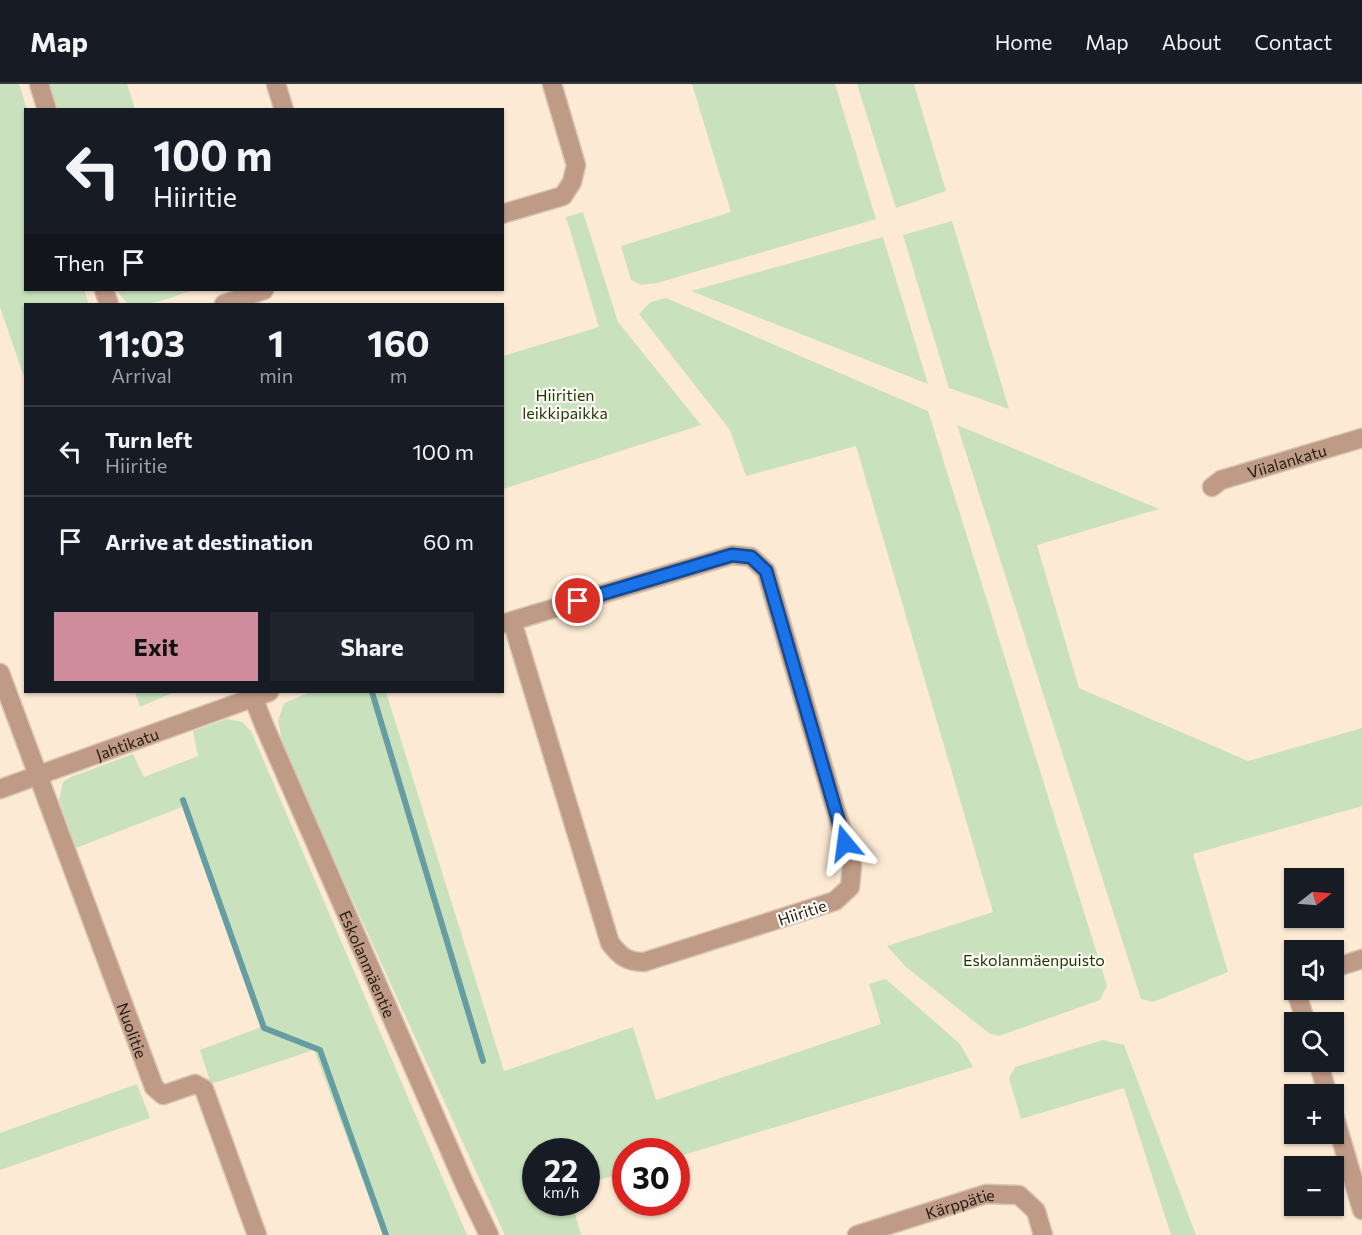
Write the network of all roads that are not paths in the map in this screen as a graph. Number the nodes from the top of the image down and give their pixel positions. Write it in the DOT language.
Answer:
graph roads {
  1 [pos="39,84"];
  2 [pos="276,84"];
  3 [pos="552,84"];
  4 [pos="46,108"];
  5 [pos="283,108"];
  6 [pos="504,213"];
  7 [pos="261,291"];
  8 [pos="227,303"];
  9 [pos="1362,438"];
  10 [pos="1212,487"];
  11 [pos="507,622"];
  12 [pos="0,674"];
  13 [pos="258,693"];
  14 [pos="38,775"];
  15 [pos="0,789"];
  16 [pos="1362,959"];
  17 [pos="1344,965"];
  18 [pos="1343,1144"];
  19 [pos="1362,1210"];
  20 [pos="257,1235"];
  21 [pos="489,1235"];
  22 [pos="857,1235"];
  23 [pos="1043,1235"];
  1 -- 4 [label="street"];
  2 -- 5 [label="street"];
  3 -- 6 [label="street"];
  7 -- 8 [label="street"];
  9 -- 10 [label="street, Viialankatu"];
  11 -- 11 [label="street, Hiiritie"];
  12 -- 14 [label="street"];
  13 -- 14 [label="street, Jahtikatu"];
  13 -- 21 [label="street, Eskolanmäentie"];
  14 -- 15 [label="street, Jahtikatu"];
  14 -- 20 [label="street, Nuolitie"];
  16 -- 17 [label="street"];
  18 -- 19 [label="street"];
  22 -- 23 [label="street, Kärppätie"];
}
